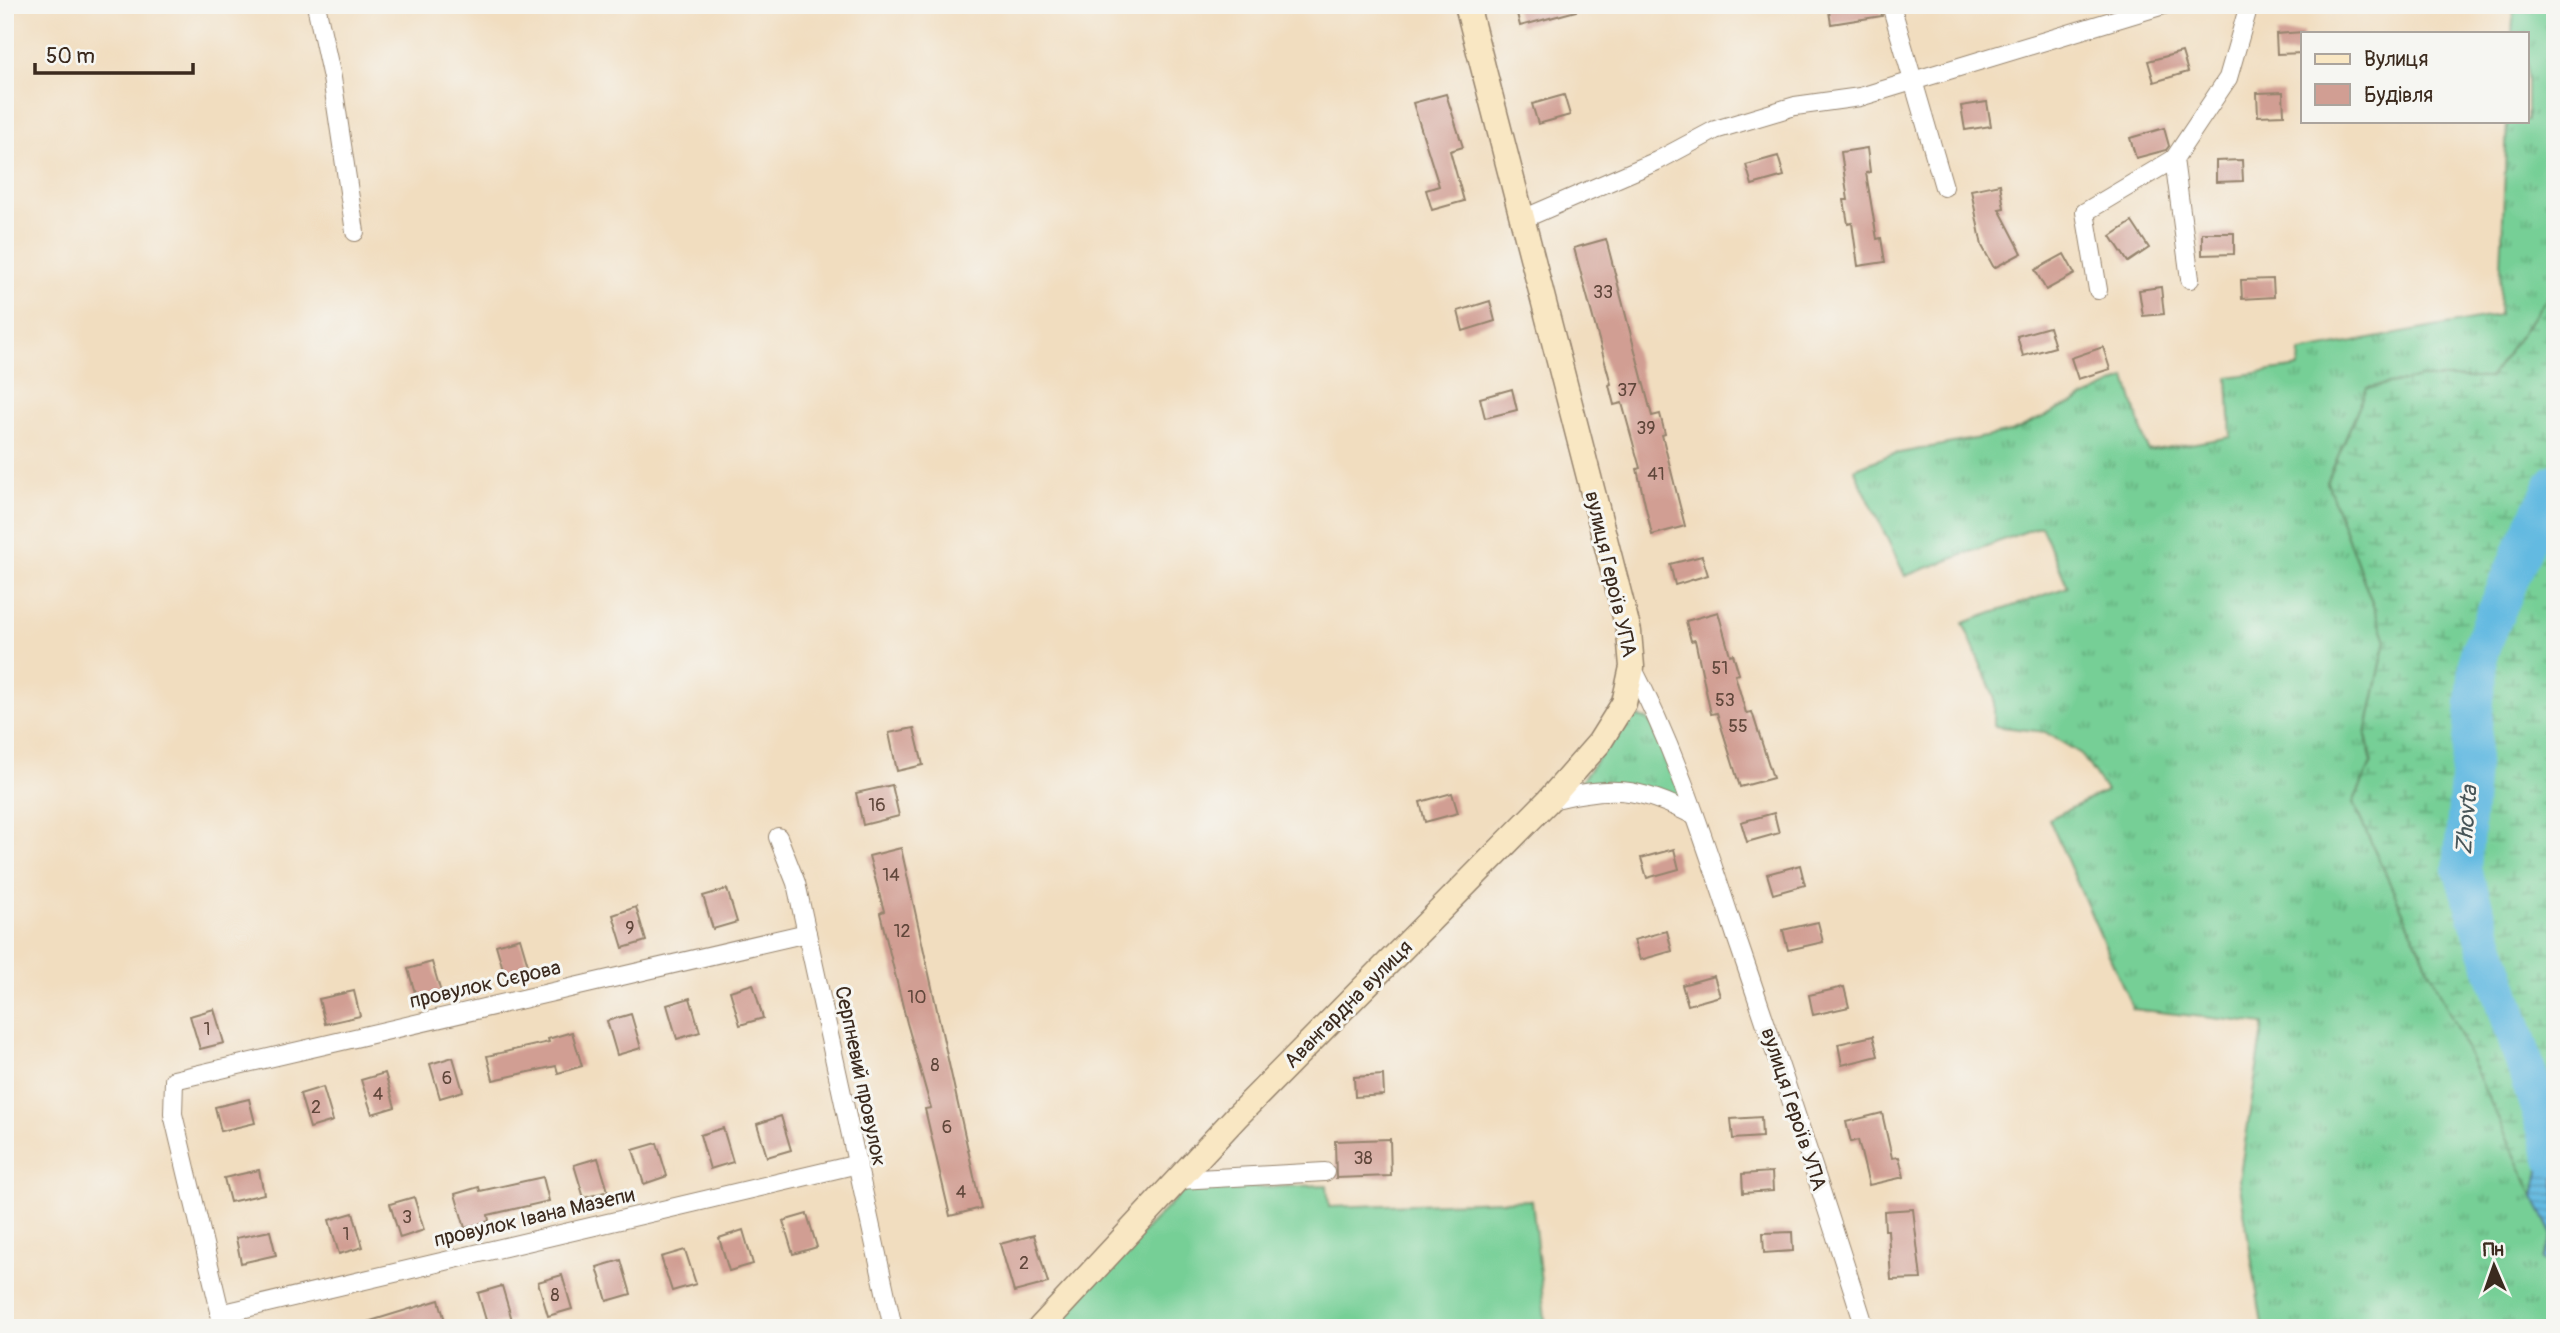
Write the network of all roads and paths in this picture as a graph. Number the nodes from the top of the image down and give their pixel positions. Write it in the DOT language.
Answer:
graph roads {
  1 [pos="316,5"];
  2 [pos="1467,5"];
  3 [pos="1891,5"];
  4 [pos="2164,5"];
  5 [pos="2249,5"];
  6 [pos="1914,79"];
  7 [pos="2174,159"];
  8 [pos="1944,187"];
  9 [pos="1523,219"];
  10 [pos="355,232"];
  11 [pos="2190,279"];
  12 [pos="2098,290"];
  13 [pos="1632,667"];
  14 [pos="1548,801"];
  15 [pos="1695,816"];
  16 [pos="778,837"];
  17 [pos="807,933"];
  18 [pos="858,1164"];
  19 [pos="1325,1172"];
  20 [pos="1179,1180"];
  21 [pos="222,1321"];
  22 [pos="893,1328"];
  23 [pos="1040,1328"];
  24 [pos="1865,1328"];
  1 -- 10 [label="street"];
  2 -- 9 [label="street, вулиця Героїв УПА"];
  3 -- 6 [label="street"];
  4 -- 6 [label="street"];
  5 -- 7 [label="street"];
  6 -- 8 [label="street"];
  6 -- 9 [label="street"];
  7 -- 11 [label="street"];
  7 -- 12 [label="street"];
  9 -- 13 [label="street, вулиця Героїв УПА"];
  13 -- 14 [label="street, Авангардна вулиця"];
  13 -- 15 [label="street, вулиця Героїв УПА"];
  14 -- 15 [label="street"];
  14 -- 20 [label="street, Авангардна вулиця"];
  15 -- 24 [label="street, вулиця Героїв УПА"];
  16 -- 17 [label="street, Серпневий провулок"];
  17 -- 18 [label="street, Серпневий провулок"];
  17 -- 21 [label="street, провулок Сєрова"];
  18 -- 21 [label="street, провулок Івана Мазепи"];
  18 -- 22 [label="street, Серпневий провулок"];
  19 -- 20 [label="street"];
  20 -- 23 [label="street, Авангардна вулиця"];
}
